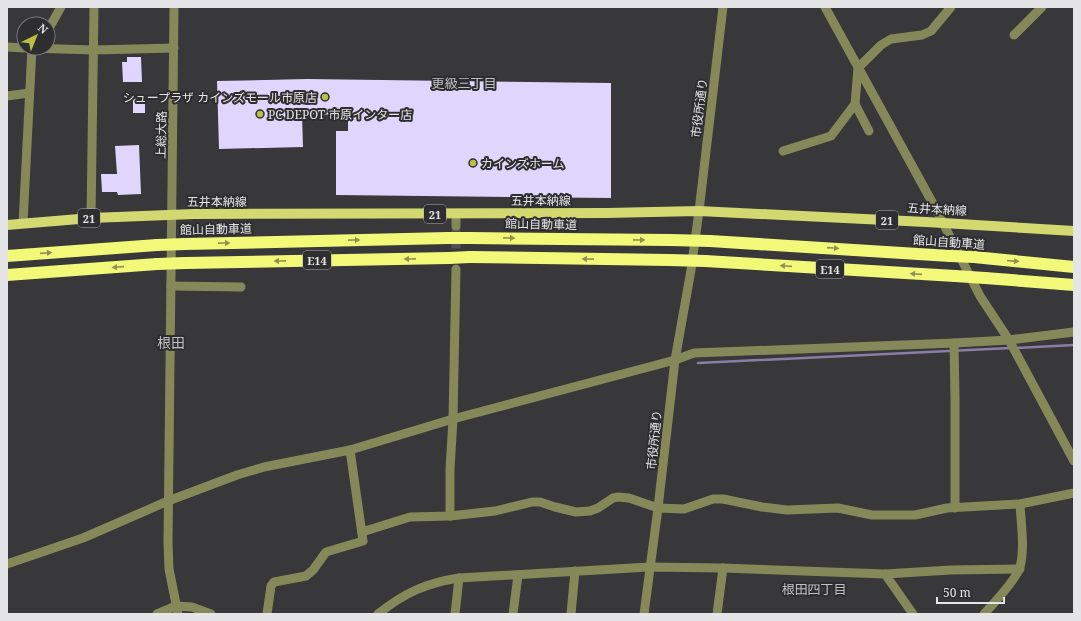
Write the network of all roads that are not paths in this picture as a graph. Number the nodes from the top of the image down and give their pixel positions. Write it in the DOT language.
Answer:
graph roads {
  1 [pos="61,7"];
  2 [pos="94,7"];
  3 [pos="174,7"];
  4 [pos="723,7"];
  5 [pos="825,7"];
  6 [pos="951,7"];
  7 [pos="1042,7"];
  8 [pos="56,16"];
  9 [pos="1014,35"];
  10 [pos="174,48"];
  11 [pos="56,49"];
  12 [pos="94,50"];
  13 [pos="31,56"];
  14 [pos="858,68"];
  15 [pos="29,93"];
  16 [pos="7,96"];
  17 [pos="855,104"];
  18 [pos="869,131"];
  19 [pos="783,151"];
  20 [pos="699,211"];
  21 [pos="456,214"];
  22 [pos="172,215"];
  23 [pos="91,218"];
  24 [pos="23,223"];
  25 [pos="943,223"];
  26 [pos="7,225"];
  27 [pos="456,226"];
  28 [pos="1074,231"];
  29 [pos="7,256"];
  30 [pos="1074,267"];
  31 [pos="456,269"];
  32 [pos="7,275"];
  33 [pos="1074,285"];
  34 [pos="171,286"];
  35 [pos="241,287"];
  36 [pos="1074,332"];
  37 [pos="1009,340"];
  38 [pos="954,343"];
  39 [pos="675,360"];
  40 [pos="453,419"];
  41 [pos="350,450"];
  42 [pos="1074,461"];
  43 [pos="1074,493"];
  44 [pos="168,501"];
  45 [pos="1020,504"];
  46 [pos="658,508"];
  47 [pos="955,508"];
  48 [pos="450,516"];
  49 [pos="362,532"];
  50 [pos="7,564"];
  51 [pos="649,567"];
  52 [pos="723,568"];
  53 [pos="1020,568"];
  54 [pos="575,571"];
  55 [pos="885,574"];
  56 [pos="518,575"];
  57 [pos="458,578"];
  58 [pos="177,610"];
  59 [pos="157,614"];
  60 [pos="211,614"];
  61 [pos="267,614"];
  62 [pos="378,614"];
  63 [pos="455,614"];
  64 [pos="513,614"];
  65 [pos="571,614"];
  66 [pos="644,614"];
  67 [pos="717,614"];
  68 [pos="913,614"];
  69 [pos="984,614"];
  1 -- 8 [label="street"];
  2 -- 12 [label="street"];
  3 -- 10 [label="street, 上総大路"];
  4 -- 20 [label="street, 市役所通り"];
  5 -- 14 [label="street"];
  6 -- 14 [label="street"];
  7 -- 9 [label="street"];
  10 -- 12 [label="street"];
  10 -- 22 [label="street, 上総大路"];
  11 -- 12 [label="street"];
  12 -- 23 [label="street"];
  13 -- 15 [label="street"];
  14 -- 17 [label="street"];
  14 -- 25 [label="street"];
  15 -- 16 [label="street"];
  15 -- 24 [label="street"];
  17 -- 18 [label="street"];
  17 -- 19 [label="street"];
  20 -- 21 [label="main road, 五井本納線 / 21"];
  20 -- 25 [label="main road, 五井本納線 / 21"];
  20 -- 39 [label="street, 市役所通り"];
  21 -- 22 [label="main road, 五井本納線 / 21"];
  21 -- 27 [label="street"];
  22 -- 23 [label="main road, 五井本納線 / 21"];
  22 -- 34 [label="street, 上総大路"];
  23 -- 24 [label="main road, 五井本納線 / 21"];
  24 -- 26 [label="main road, 五井本納線 / 21"];
  25 -- 28 [label="main road, 五井本納線 / 21"];
  25 -- 37 [label="street"];
  29 -- 30 [label="highway, 館山自動車道 / E14, one-way, bridge"];
  31 -- 40 [label="street"];
  33 -- 32 [label="highway, E14, one-way, bridge"];
  34 -- 35 [label="street"];
  34 -- 44 [label="street, 上総大路"];
  36 -- 37 [label="street"];
  37 -- 38 [label="street"];
  37 -- 42 [label="street"];
  38 -- 39 [label="street"];
  38 -- 47 [label="street"];
  39 -- 40 [label="street"];
  39 -- 46 [label="street, 市役所通り"];
  40 -- 41 [label="street"];
  40 -- 48 [label="street"];
  41 -- 44 [label="street"];
  41 -- 49 [label="street"];
  43 -- 45 [label="street"];
  44 -- 50 [label="street"];
  44 -- 58 [label="street, 上総大路"];
  45 -- 47 [label="street"];
  45 -- 53 [label="street"];
  46 -- 47 [label="street"];
  46 -- 48 [label="street"];
  46 -- 51 [label="street, 市役所通り"];
  48 -- 49 [label="street"];
  49 -- 61 [label="street"];
  51 -- 52 [label="street"];
  51 -- 54 [label="street"];
  51 -- 66 [label="street, 市役所通り"];
  52 -- 55 [label="street"];
  52 -- 67 [label="street"];
  53 -- 55 [label="street"];
  53 -- 69 [label="street"];
  54 -- 56 [label="street"];
  54 -- 65 [label="street"];
  55 -- 68 [label="street"];
  56 -- 57 [label="street"];
  56 -- 64 [label="street"];
  57 -- 62 [label="street"];
  57 -- 63 [label="street"];
  58 -- 59 [label="street"];
  58 -- 60 [label="street"];
}
